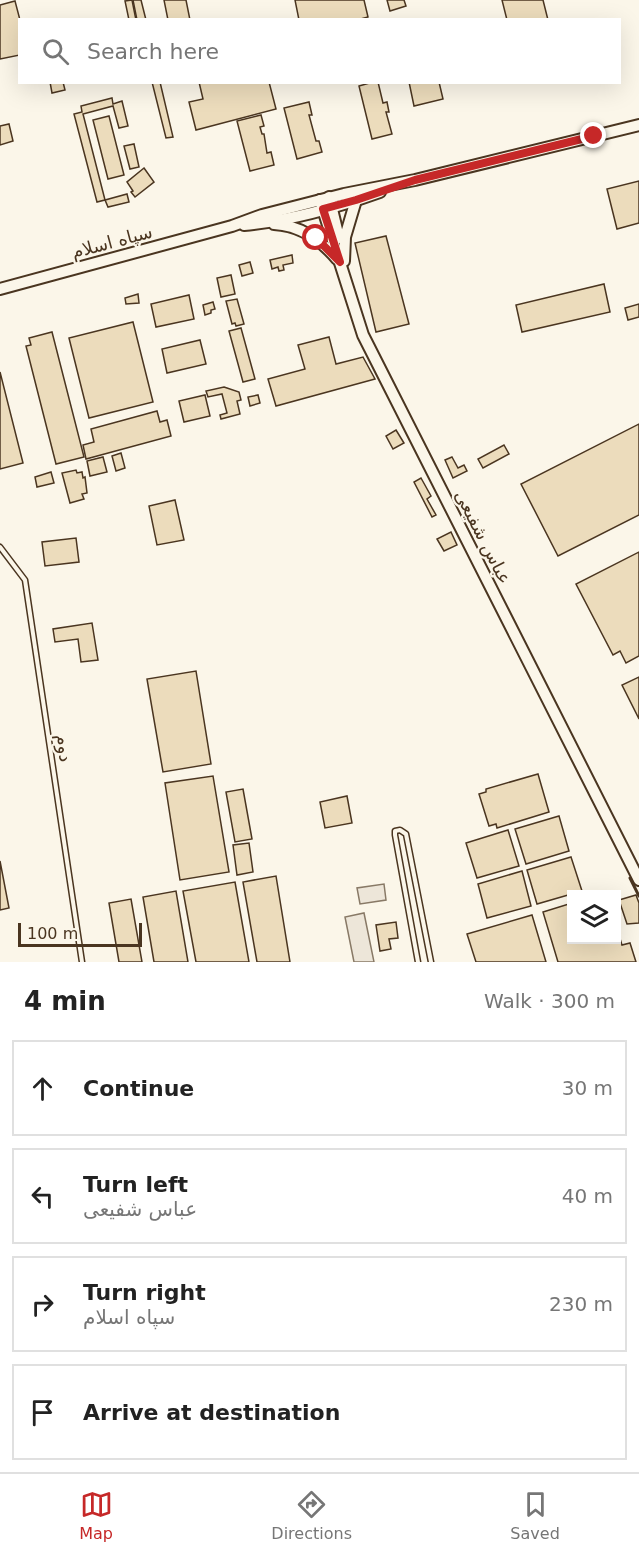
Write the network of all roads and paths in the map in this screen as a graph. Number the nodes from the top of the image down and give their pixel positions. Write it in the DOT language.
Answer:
graph roads {
  1 [pos="639,125"];
  2 [pos="415,180"];
  3 [pos="356,200"];
  4 [pos="326,203"];
  5 [pos="265,224"];
  6 [pos="232,226"];
  7 [pos="342,261"];
  8 [pos="0,289"];
  9 [pos="0,547"];
  10 [pos="639,865"];
  11 [pos="639,880"];
  12 [pos="82,962"];
  13 [pos="418,962"];
  14 [pos="430,962"];
  1 -- 2 [label="main road, سپاه اسلام"];
  2 -- 3 [label="main road, سپاه اسلام"];
  2 -- 4 [label="main road, سپاه اسلام"];
  3 -- 4 [label="main road, سپاه اسلام"];
  3 -- 7 [label="main road"];
  4 -- 5 [label="main road, سپاه اسلام"];
  4 -- 6 [label="main road, سپاه اسلام"];
  4 -- 7 [label="main road, عباس شفیعی"];
  5 -- 6 [label="main road, سپاه اسلام"];
  5 -- 7 [label="main road"];
  6 -- 8 [label="main road, سپاه اسلام"];
  7 -- 10 [label="main road, عباس شفیعی"];
  7 -- 11 [label="main road, عباس شفیعی"];
  9 -- 12 [label="lane, دوم"];
  13 -- 14 [label="lane"];
}
